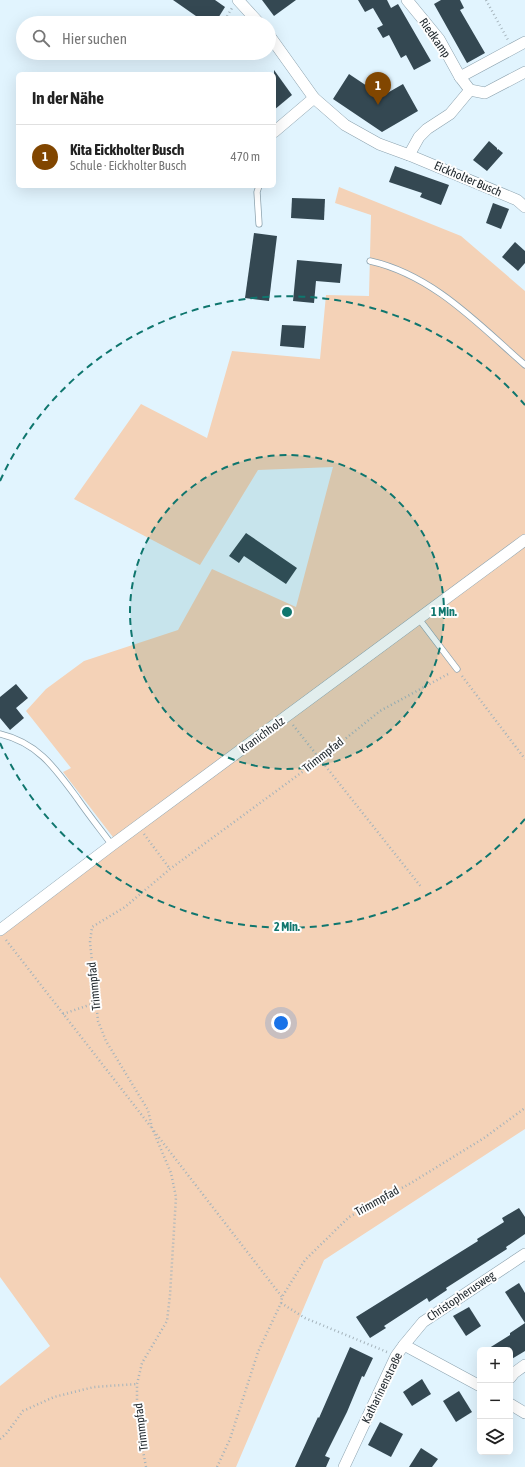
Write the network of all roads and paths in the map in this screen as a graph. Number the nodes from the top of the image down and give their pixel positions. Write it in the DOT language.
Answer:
graph roads {
  1 [pos="407,0"];
  2 [pos="486,0"];
  3 [pos="236,3"];
  4 [pos="227,16"];
  5 [pos="251,16"];
  6 [pos="525,42"];
  7 [pos="276,45"];
  8 [pos="513,49"];
  9 [pos="525,72"];
  10 [pos="460,77"];
  11 [pos="470,90"];
  12 [pos="314,98"];
  13 [pos="276,130"];
  14 [pos="409,155"];
  15 [pos="259,188"];
  16 [pos="525,206"];
  17 [pos="259,224"];
  18 [pos="370,261"];
  19 [pos="525,365"];
  20 [pos="525,540"];
  21 [pos="419,619"];
  22 [pos="458,669"];
  23 [pos="286,717"];
  24 [pos="0,734"];
  25 [pos="320,759"];
  26 [pos="525,759"];
  27 [pos="138,826"];
  28 [pos="112,845"];
  29 [pos="170,869"];
  30 [pos="422,888"];
  31 [pos="2,934"];
  32 [pos="95,1003"];
  33 [pos="64,1014"];
  34 [pos="525,1108"];
  35 [pos="152,1128"];
  36 [pos="525,1254"];
  37 [pos="282,1297"];
  38 [pos="281,1303"];
  39 [pos="404,1345"];
  40 [pos="396,1356"];
  41 [pos="525,1365"];
  42 [pos="513,1374"];
  43 [pos="137,1384"];
  44 [pos="477,1384"];
  45 [pos="513,1406"];
  46 [pos="525,1413"];
  47 [pos="0,1439"];
  48 [pos="146,1467"];
  49 [pos="217,1467"];
  50 [pos="344,1467"];
  1 -- 10 [label="street, Riedkamp"];
  2 -- 8 [label="path"];
  3 -- 4 [label="path"];
  3 -- 5 [label="street"];
  6 -- 8 [label="street"];
  7 -- 12 [label="street, Eickholter Busch"];
  8 -- 10 [label="street"];
  9 -- 11 [label="street"];
  10 -- 11 [label="street, Riedkamp"];
  11 -- 14 [label="street"];
  12 -- 13 [label="street"];
  12 -- 14 [label="street, Eickholter Busch"];
  14 -- 16 [label="street, Eickholter Busch"];
  15 -- 17 [label="lane"];
  18 -- 19 [label="lane"];
  20 -- 21 [label="street, Kranichholz"];
  21 -- 22 [label="lane"];
  21 -- 23 [label="street, Kranichholz"];
  22 -- 25 [label="path, Trimmpfad"];
  22 -- 26 [label="path"];
  23 -- 25 [label="path"];
  23 -- 27 [label="street, Kranichholz"];
  24 -- 28 [label="lane"];
  25 -- 29 [label="path, Trimmpfad"];
  25 -- 30 [label="path"];
  27 -- 28 [label="street, Kranichholz"];
  27 -- 29 [label="path"];
  28 -- 31 [label="street, Kranichholz"];
  29 -- 32 [label="path, Trimmpfad"];
  31 -- 33 [label="path"];
  32 -- 33 [label="path"];
  32 -- 35 [label="path, Trimmpfad"];
  33 -- 35 [label="path"];
  34 -- 37 [label="path, Trimmpfad"];
  35 -- 37 [label="path"];
  35 -- 43 [label="path, Trimmpfad"];
  36 -- 39 [label="street, Christopherusweg"];
  37 -- 38 [label="path, Trimmpfad"];
  38 -- 40 [label="path"];
  38 -- 49 [label="path, Trimmpfad"];
  39 -- 40 [label="street, Katharinenstraße"];
  39 -- 44 [label="street, Katharinenstraße"];
  40 -- 50 [label="street, Katharinenstraße"];
  41 -- 42 [label="street"];
  43 -- 47 [label="path"];
  43 -- 48 [label="path, Trimmpfad"];
  45 -- 46 [label="street"];
}
